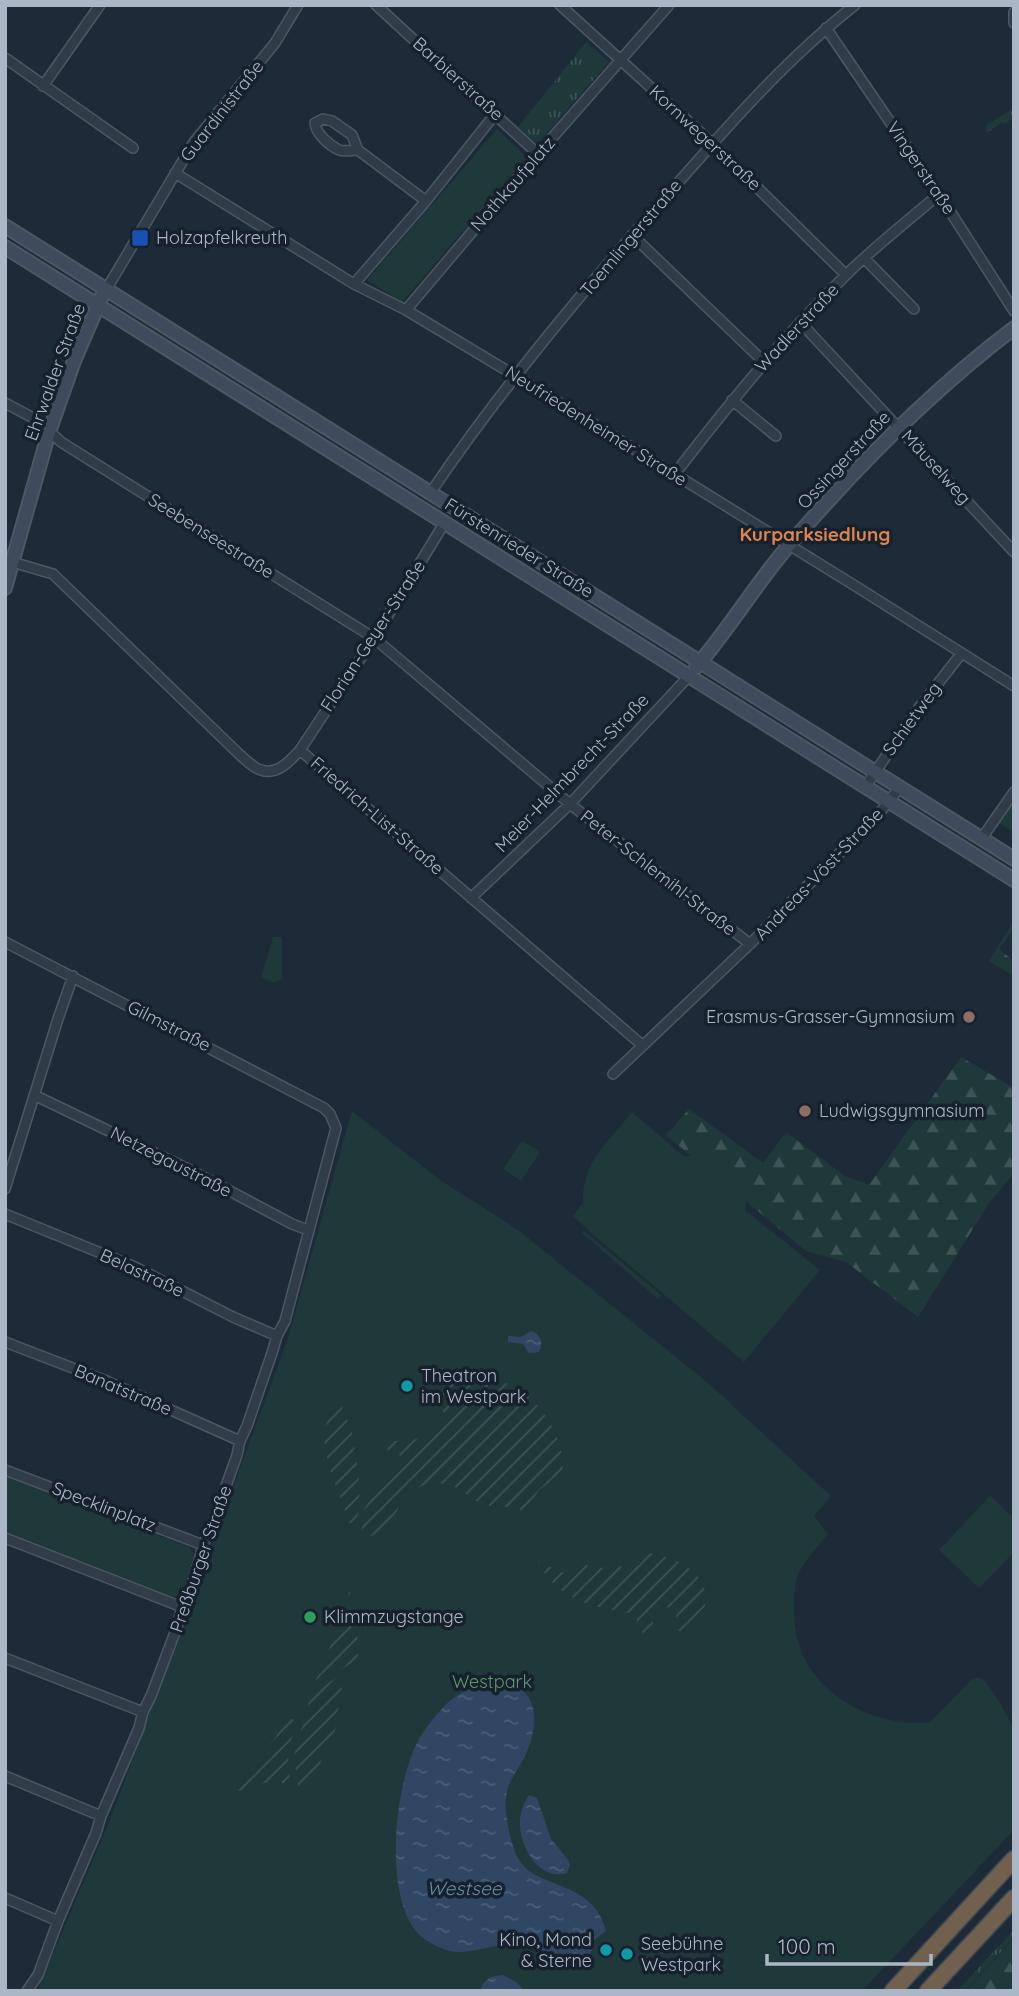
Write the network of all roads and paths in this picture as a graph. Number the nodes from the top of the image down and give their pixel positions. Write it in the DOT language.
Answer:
graph roads {
  1 [pos="100,5"];
  2 [pos="298,5"];
  3 [pos="376,5"];
  4 [pos="560,5"];
  5 [pos="669,5"];
  6 [pos="855,5"];
  7 [pos="1014,12"];
  8 [pos="1014,23"];
  9 [pos="826,28"];
  10 [pos="5,58"];
  11 [pos="621,61"];
  12 [pos="43,86"];
  13 [pos="496,113"];
  14 [pos="713,144"];
  15 [pos="133,148"];
  16 [pos="358,150"];
  17 [pos="538,154"];
  18 [pos="175,173"];
  19 [pos="939,194"];
  20 [pos="426,201"];
  21 [pos="5,226"];
  22 [pos="632,235"];
  23 [pos="5,247"];
  24 [pos="864,258"];
  25 [pos="846,275"];
  26 [pos="354,284"];
  27 [pos="106,290"];
  28 [pos="98,304"];
  29 [pos="914,309"];
  30 [pos="406,310"];
  31 [pos="1014,311"];
  32 [pos="800,322"];
  33 [pos="1014,328"];
  34 [pos="764,362"];
  35 [pos="516,376"];
  36 [pos="732,400"];
  37 [pos="5,403"];
  38 [pos="898,426"];
  39 [pos="49,432"];
  40 [pos="776,436"];
  41 [pos="674,475"];
  42 [pos="431,492"];
  43 [pos="445,522"];
  44 [pos="789,545"];
  45 [pos="1014,552"];
  46 [pos="12,562"];
  47 [pos="5,588"];
  48 [pos="374,638"];
  49 [pos="961,654"];
  50 [pos="695,669"];
  51 [pos="1014,686"];
  52 [pos="300,750"];
  53 [pos="875,771"];
  54 [pos="865,787"];
  55 [pos="900,787"];
  56 [pos="1014,792"];
  57 [pos="889,802"];
  58 [pos="570,804"];
  59 [pos="982,838"];
  60 [pos="1014,859"];
  61 [pos="1014,880"];
  62 [pos="471,898"];
  63 [pos="5,942"];
  64 [pos="750,944"];
  65 [pos="73,976"];
  66 [pos="642,1045"];
  67 [pos="613,1074"];
  68 [pos="34,1095"];
  69 [pos="330,1114"];
  70 [pos="5,1189"];
  71 [pos="5,1214"];
  72 [pos="309,1230"];
  73 [pos="276,1336"];
  74 [pos="5,1342"];
  75 [pos="240,1441"];
  76 [pos="5,1470"];
  77 [pos="5,1538"];
  78 [pos="203,1545"];
  79 [pos="182,1607"];
  80 [pos="5,1658"];
  81 [pos="142,1712"];
  82 [pos="5,1776"];
  83 [pos="101,1816"];
  84 [pos="1014,1856"];
  85 [pos="5,1898"];
  86 [pos="1014,1898"];
  87 [pos="58,1920"];
  88 [pos="27,1991"];
  89 [pos="892,1991"];
  90 [pos="928,1991"];
  1 -- 12 [label="street"];
  2 -- 18 [label="street, Guardinistraße"];
  3 -- 13 [label="street, Barbierstraße"];
  4 -- 11 [label="street, Kornwegerstraße"];
  5 -- 11 [label="street, Nothkaufplatz"];
  6 -- 9 [label="street, Toemlingerstraße"];
  7 -- 8 [label="street"];
  9 -- 14 [label="street, Toemlingerstraße"];
  9 -- 19 [label="street, Vingerstraße"];
  10 -- 12 [label="street"];
  11 -- 14 [label="street, Kornwegerstraße"];
  11 -- 17 [label="street, Nothkaufplatz"];
  12 -- 15 [label="street"];
  13 -- 17 [label="street, Barbierstraße"];
  13 -- 20 [label="street"];
  14 -- 22 [label="street, Toemlingerstraße"];
  14 -- 25 [label="street, Kornwegerstraße"];
  16 -- 16 [label="street"];
  16 -- 20 [label="street"];
  17 -- 30 [label="street, Nothkaufplatz"];
  18 -- 26 [label="street, Neufriedenheimer Straße"];
  18 -- 27 [label="street, Guardinistraße"];
  19 -- 24 [label="street, Wadlerstraße"];
  19 -- 31 [label="street, Vingerstraße"];
  20 -- 26 [label="street"];
  21 -- 27 [label="main road, Fürstenrieder Straße"];
  22 -- 34 [label="street"];
  22 -- 35 [label="street, Toemlingerstraße"];
  23 -- 28 [label="main road, Fürstenrieder Straße"];
  24 -- 25 [label="street, Wadlerstraße"];
  24 -- 29 [label="street"];
  25 -- 32 [label="street, Wadlerstraße"];
  26 -- 30 [label="street, Neufriedenheimer Straße"];
  27 -- 28 [label="main road, Ehrwalder Straße"];
  27 -- 42 [label="main road, Fürstenrieder Straße"];
  28 -- 39 [label="main road, Ehrwalder Straße"];
  28 -- 43 [label="main road, Fürstenrieder Straße"];
  30 -- 35 [label="street, Neufriedenheimer Straße"];
  32 -- 34 [label="street, Wadlerstraße"];
  32 -- 38 [label="street, Mäuselweg"];
  33 -- 38 [label="main road, Ossingerstraße"];
  34 -- 36 [label="street, Wadlerstraße"];
  35 -- 41 [label="street, Neufriedenheimer Straße"];
  35 -- 42 [label="street, Toemlingerstraße"];
  36 -- 40 [label="street"];
  36 -- 41 [label="street, Wadlerstraße"];
  37 -- 39 [label="street, Seebenseestraße"];
  38 -- 44 [label="main road, Ossingerstraße"];
  38 -- 45 [label="street, Mäuselweg"];
  39 -- 46 [label="main road, Ehrwalder Straße"];
  39 -- 48 [label="street, Seebenseestraße"];
  41 -- 44 [label="street, Neufriedenheimer Straße"];
  42 -- 50 [label="main road, Fürstenrieder Straße"];
  43 -- 48 [label="street, Florian-Geyer-Straße"];
  43 -- 50 [label="main road, Fürstenrieder Straße"];
  44 -- 49 [label="street, Neufriedenheimer Straße"];
  44 -- 50 [label="main road, Ossingerstraße"];
  46 -- 47 [label="main road, Ehrwalder Straße"];
  46 -- 52 [label="street, Friedrich-List-Straße"];
  48 -- 52 [label="street, Florian-Geyer-Straße"];
  48 -- 58 [label="street, Peter-Schlemihl-Straße"];
  49 -- 51 [label="street, Neufriedenheimer Straße"];
  49 -- 53 [label="street, Schietweg"];
  50 -- 53 [label="main road, Fürstenrieder Straße"];
  50 -- 54 [label="main road, Fürstenrieder Straße"];
  50 -- 58 [label="street, Meier-Helmbrecht-Straße"];
  52 -- 62 [label="street, Friedrich-List-Straße"];
  53 -- 54 [label="street, Schietweg"];
  53 -- 55 [label="main road, Fürstenrieder Straße"];
  54 -- 57 [label="main road, Fürstenrieder Straße"];
  55 -- 57 [label="street, Andreas-Vöst-Straße"];
  55 -- 59 [label="main road, Fürstenrieder Straße"];
  56 -- 59 [label="street"];
  57 -- 61 [label="main road, Fürstenrieder Straße"];
  57 -- 64 [label="street, Andreas-Vöst-Straße"];
  58 -- 62 [label="street, Meier-Helmbrecht-Straße"];
  58 -- 64 [label="street, Peter-Schlemihl-Straße"];
  59 -- 60 [label="main road, Fürstenrieder Straße"];
  62 -- 66 [label="street, Friedrich-List-Straße"];
  63 -- 65 [label="street, Gilmstraße"];
  64 -- 66 [label="street, Andreas-Vöst-Straße"];
  65 -- 68 [label="street"];
  65 -- 69 [label="street, Gilmstraße"];
  66 -- 67 [label="street, Andreas-Vöst-Straße"];
  68 -- 70 [label="street"];
  68 -- 72 [label="street, Netzegaustraße"];
  69 -- 72 [label="street, Preßburger Straße"];
  71 -- 73 [label="street, Belastraße"];
  72 -- 73 [label="street, Preßburger Straße"];
  73 -- 75 [label="street, Preßburger Straße"];
  74 -- 75 [label="street, Banatstraße"];
  75 -- 78 [label="street, Preßburger Straße"];
  76 -- 78 [label="street, Specklinplatz"];
  77 -- 79 [label="street"];
  78 -- 79 [label="street, Preßburger Straße"];
  79 -- 81 [label="street, Preßburger Straße"];
  80 -- 81 [label="street"];
  81 -- 83 [label="street, Preßburger Straße"];
  82 -- 83 [label="street"];
  83 -- 87 [label="street, Preßburger Straße"];
  84 -- 89 [label="highway"];
  85 -- 87 [label="street"];
  86 -- 90 [label="highway"];
  87 -- 88 [label="street, Preßburger Straße"];
}
